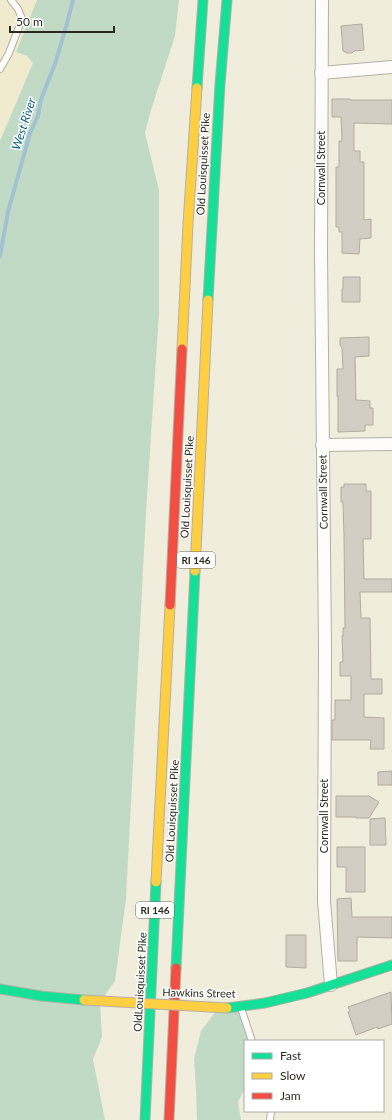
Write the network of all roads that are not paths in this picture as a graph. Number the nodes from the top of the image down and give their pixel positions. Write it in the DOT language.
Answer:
graph roads {
  1 [pos="11,0"];
  2 [pos="203,0"];
  3 [pos="228,0"];
  4 [pos="322,0"];
  5 [pos="392,68"];
  6 [pos="0,69"];
  7 [pos="321,73"];
  8 [pos="392,444"];
  9 [pos="322,445"];
  10 [pos="166,701"];
  11 [pos="392,965"];
  12 [pos="331,985"];
  13 [pos="0,989"];
  14 [pos="240,1006"];
  15 [pos="252,1040"];
  16 [pos="145,1120"];
  17 [pos="170,1120"];
  1 -- 6 [label="lane"];
  2 -- 10 [label="main road, Old Louisquisset Pike / RI 146"];
  3 -- 17 [label="main road, Old Louisquisset Pike / RI 146"];
  4 -- 7 [label="street, Cornwall Street"];
  5 -- 7 [label="street"];
  7 -- 9 [label="street, Cornwall Street"];
  8 -- 9 [label="street"];
  9 -- 12 [label="street, Cornwall Street"];
  10 -- 16 [label="main road, OldLouisquisset Pike / RI 146"];
  11 -- 12 [label="main road, Hawkins Street"];
  12 -- 14 [label="main road, Hawkins Street"];
  13 -- 14 [label="main road, Hawkins Street, bridge"];
  14 -- 15 [label="lane"];
}
